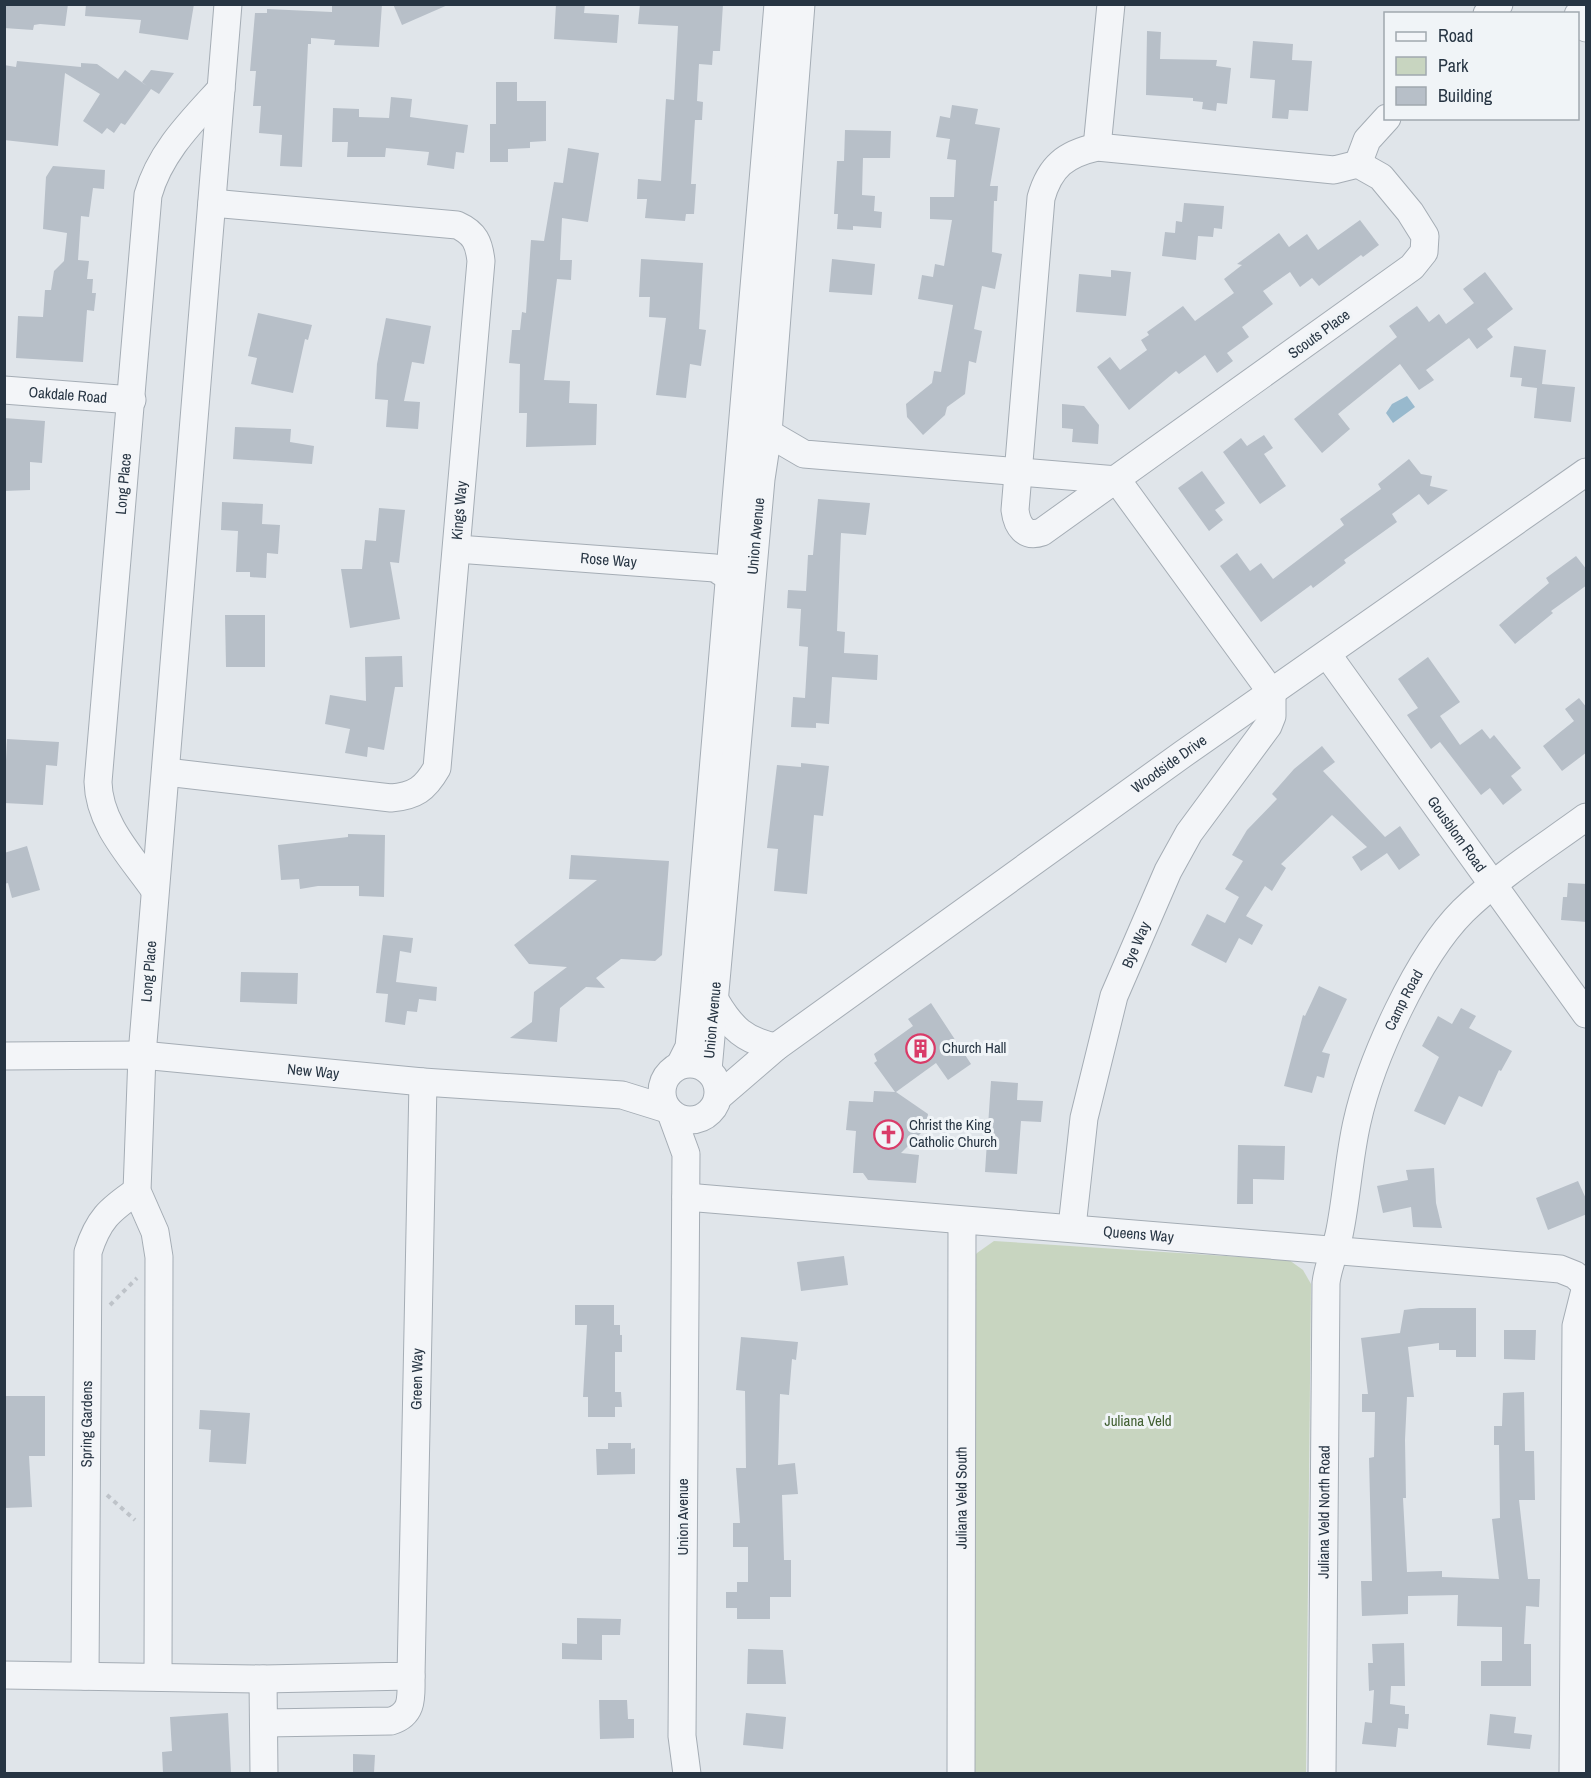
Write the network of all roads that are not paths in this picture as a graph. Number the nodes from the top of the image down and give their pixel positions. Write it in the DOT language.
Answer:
graph roads {
  1 [pos="228,4"];
  2 [pos="778,4"];
  3 [pos="801,4"];
  4 [pos="1111,4"];
  5 [pos="221,89"];
  6 [pos="1385,120"];
  7 [pos="1097,147"];
  8 [pos="1358,164"];
  9 [pos="212,203"];
  10 [pos="4,390"];
  11 [pos="132,400"];
  12 [pos="741,427"];
  13 [pos="768,433"];
  14 [pos="804,454"];
  15 [pos="1587,472"];
  16 [pos="1019,473"];
  17 [pos="749,478"];
  18 [pos="1117,480"];
  19 [pos="457,549"];
  20 [pos="740,585"];
  21 [pos="1327,654"];
  22 [pos="1272,693"];
  23 [pos="166,772"];
  24 [pos="1587,817"];
  25 [pos="1491,885"];
  26 [pos="154,889"];
  27 [pos="705,998"];
  28 [pos="1587,1014"];
  29 [pos="142,1055"];
  30 [pos="766,1055"];
  31 [pos="4,1056"];
  32 [pos="680,1065"];
  33 [pos="423,1082"];
  34 [pos="710,1090"];
  35 [pos="667,1103"];
  36 [pos="686,1154"];
  37 [pos="137,1191"];
  38 [pos="686,1197"];
  39 [pos="962,1221"];
  40 [pos="1072,1227"];
  41 [pos="1333,1251"];
  42 [pos="1587,1286"];
  43 [pos="4,1675"];
  44 [pos="85,1676"];
  45 [pos="411,1676"];
  46 [pos="158,1677"];
  47 [pos="263,1678"];
  48 [pos="264,1723"];
  49 [pos="682,1736"];
  50 [pos="264,1773"];
  51 [pos="675,1773"];
  52 [pos="687,1773"];
  53 [pos="962,1773"];
  54 [pos="1322,1773"];
  55 [pos="1574,1773"];
  1 -- 5 [label="street, Long Place"];
  2 -- 12 [label="street, Union Avenue"];
  3 -- 13 [label="street, Union Avenue"];
  4 -- 7 [label="street"];
  5 -- 9 [label="street, Long Place"];
  5 -- 11 [label="street, Long Place"];
  6 -- 8 [label="street"];
  7 -- 8 [label="street, Scouts Place"];
  7 -- 16 [label="street, Scouts Place"];
  8 -- 18 [label="street, Scouts Place"];
  9 -- 19 [label="street, Kings Way"];
  9 -- 23 [label="street, Long Place"];
  10 -- 11 [label="street, Oakdale Road"];
  11 -- 26 [label="street, Long Place"];
  12 -- 13 [label="street"];
  12 -- 17 [label="street, Union Avenue"];
  13 -- 14 [label="street"];
  13 -- 17 [label="street, Union Avenue"];
  14 -- 16 [label="street"];
  14 -- 17 [label="street"];
  15 -- 21 [label="street, Woodside Drive"];
  16 -- 18 [label="street"];
  16 -- 18 [label="street, Scouts Place"];
  17 -- 20 [label="street, Union Avenue"];
  18 -- 22 [label="street"];
  19 -- 20 [label="street, Rose Way"];
  19 -- 23 [label="street, Kings Way"];
  20 -- 27 [label="street, Union Avenue"];
  21 -- 22 [label="street, Woodside Drive"];
  21 -- 25 [label="street, Gousblom Road"];
  22 -- 30 [label="street, Woodside Drive"];
  22 -- 40 [label="street, Bye Way"];
  23 -- 26 [label="street, Long Place"];
  24 -- 25 [label="street, Camp Road"];
  25 -- 28 [label="street, Gousblom Road"];
  25 -- 41 [label="street, Camp Road"];
  26 -- 29 [label="street, Long Place"];
  27 -- 30 [label="street"];
  27 -- 32 [label="street, Union Avenue"];
  27 -- 34 [label="street, Union Avenue"];
  29 -- 31 [label="street, New Way"];
  29 -- 33 [label="street, New Way"];
  29 -- 37 [label="street"];
  30 -- 34 [label="street, Woodside Drive"];
  32 -- 34 [label="street"];
  32 -- 35 [label="street"];
  33 -- 35 [label="street, New Way"];
  33 -- 45 [label="street, Green Way"];
  34 -- 35 [label="street, New Way"];
  34 -- 36 [label="street, Union Avenue"];
  35 -- 36 [label="street, Union Avenue"];
  36 -- 38 [label="street, Union Avenue"];
  37 -- 44 [label="street, Spring Gardens"];
  37 -- 46 [label="street"];
  38 -- 39 [label="street, Queens Way"];
  38 -- 49 [label="street, Union Avenue"];
  39 -- 40 [label="street, Queens Way"];
  39 -- 53 [label="street, Juliana Veld South"];
  40 -- 41 [label="street, Queens Way"];
  41 -- 42 [label="street, Queens Way"];
  41 -- 54 [label="street, Juliana Veld North Road"];
  42 -- 55 [label="street"];
  43 -- 44 [label="street"];
  44 -- 46 [label="street"];
  45 -- 47 [label="street"];
  45 -- 48 [label="street, Green Way"];
  46 -- 47 [label="street"];
  47 -- 48 [label="street"];
  48 -- 50 [label="street"];
  49 -- 51 [label="street, Union Avenue"];
  49 -- 52 [label="street, Union Avenue"];
}
